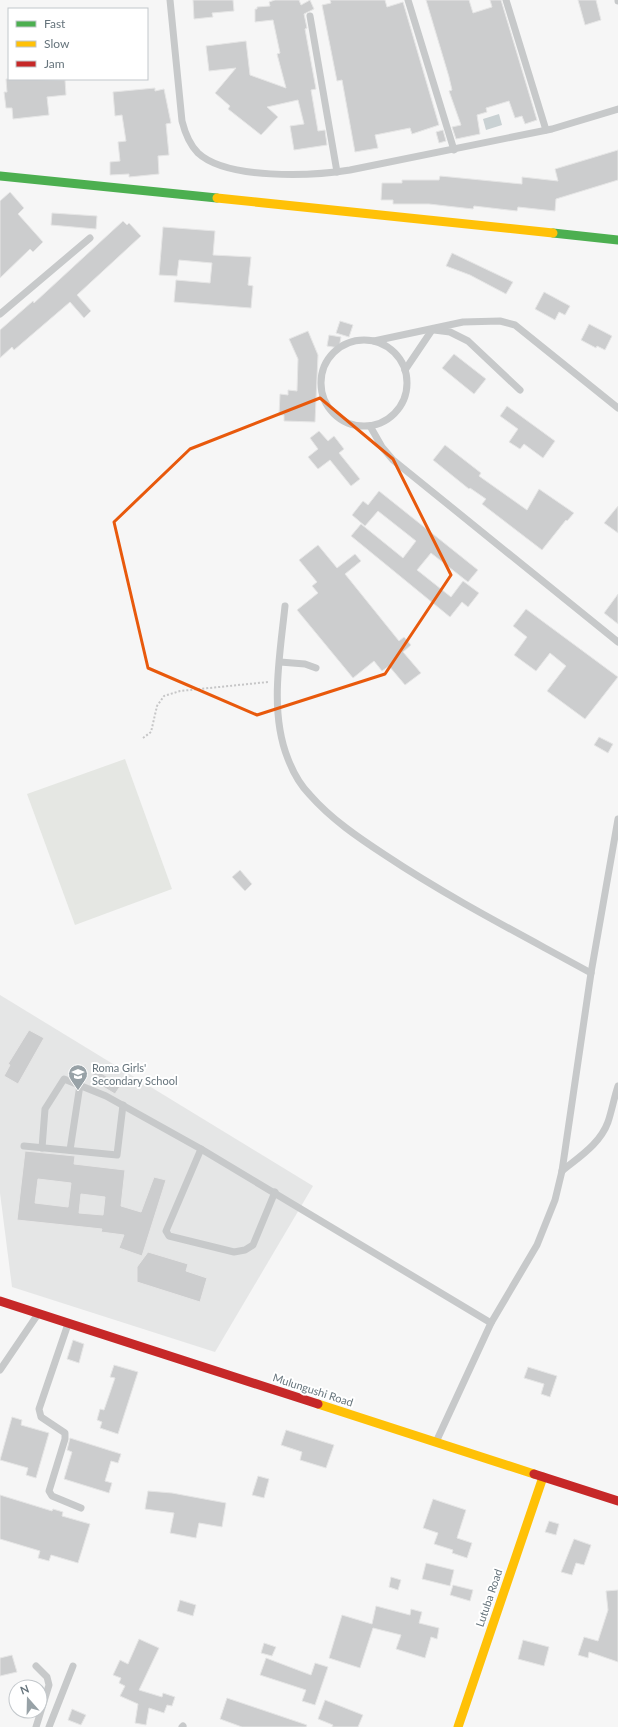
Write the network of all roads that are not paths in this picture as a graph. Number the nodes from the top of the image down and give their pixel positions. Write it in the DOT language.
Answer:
graph roads {
  1 [pos="170,0"];
  2 [pos="408,0"];
  3 [pos="506,0"];
  4 [pos="310,16"];
  5 [pos="618,109"];
  6 [pos="546,130"];
  7 [pos="454,150"];
  8 [pos="337,172"];
  9 [pos="0,176"];
  10 [pos="90,238"];
  11 [pos="618,240"];
  12 [pos="0,314"];
  13 [pos="432,330"];
  14 [pos="374,341"];
  15 [pos="405,370"];
  16 [pos="520,390"];
  17 [pos="618,408"];
  18 [pos="370,426"];
  19 [pos="285,606"];
  20 [pos="618,642"];
  21 [pos="280,662"];
  22 [pos="316,668"];
  23 [pos="618,819"];
  24 [pos="591,973"];
  25 [pos="80,1085"];
  26 [pos="618,1086"];
  27 [pos="123,1105"];
  28 [pos="24,1146"];
  29 [pos="42,1148"];
  30 [pos="201,1149"];
  31 [pos="70,1150"];
  32 [pos="562,1171"];
  33 [pos="275,1192"];
  34 [pos="0,1301"];
  35 [pos="38,1313"];
  36 [pos="491,1323"];
  37 [pos="68,1324"];
  38 [pos="0,1370"];
  39 [pos="436,1442"];
  40 [pos="543,1477"];
  41 [pos="618,1501"];
  42 [pos="81,1508"];
  43 [pos="36,1666"];
  44 [pos="72,1666"];
  45 [pos="36,1727"];
  46 [pos="49,1727"];
  47 [pos="458,1727"];
  1 -- 8 [label="lane"];
  2 -- 7 [label="lane"];
  3 -- 6 [label="lane"];
  4 -- 8 [label="lane"];
  5 -- 6 [label="lane"];
  6 -- 7 [label="lane"];
  7 -- 8 [label="lane"];
  9 -- 11 [label="street"];
  10 -- 12 [label="lane"];
  13 -- 14 [label="lane"];
  13 -- 15 [label="lane"];
  13 -- 16 [label="lane"];
  13 -- 17 [label="lane"];
  14 -- 15 [label="lane"];
  14 -- 18 [label="lane"];
  15 -- 18 [label="lane"];
  18 -- 20 [label="lane"];
  19 -- 21 [label="lane"];
  21 -- 22 [label="lane"];
  21 -- 24 [label="lane"];
  23 -- 24 [label="lane"];
  24 -- 32 [label="lane"];
  25 -- 27 [label="lane"];
  25 -- 29 [label="lane"];
  25 -- 31 [label="lane"];
  26 -- 32 [label="lane"];
  27 -- 30 [label="lane"];
  27 -- 31 [label="lane"];
  28 -- 29 [label="lane"];
  29 -- 31 [label="lane"];
  30 -- 33 [label="lane"];
  30 -- 33 [label="lane"];
  32 -- 36 [label="lane"];
  33 -- 36 [label="lane"];
  34 -- 35 [label="street, Mulungushi Road"];
  35 -- 37 [label="street, Mulungushi Road"];
  35 -- 38 [label="lane"];
  36 -- 39 [label="lane"];
  37 -- 39 [label="street, Mulungushi Road"];
  37 -- 42 [label="lane"];
  39 -- 40 [label="street, Mulungushi Road"];
  40 -- 41 [label="street, Mulungushi Road"];
  40 -- 47 [label="street, Lutuba Road"];
  43 -- 45 [label="lane"];
  44 -- 46 [label="lane"];
}
